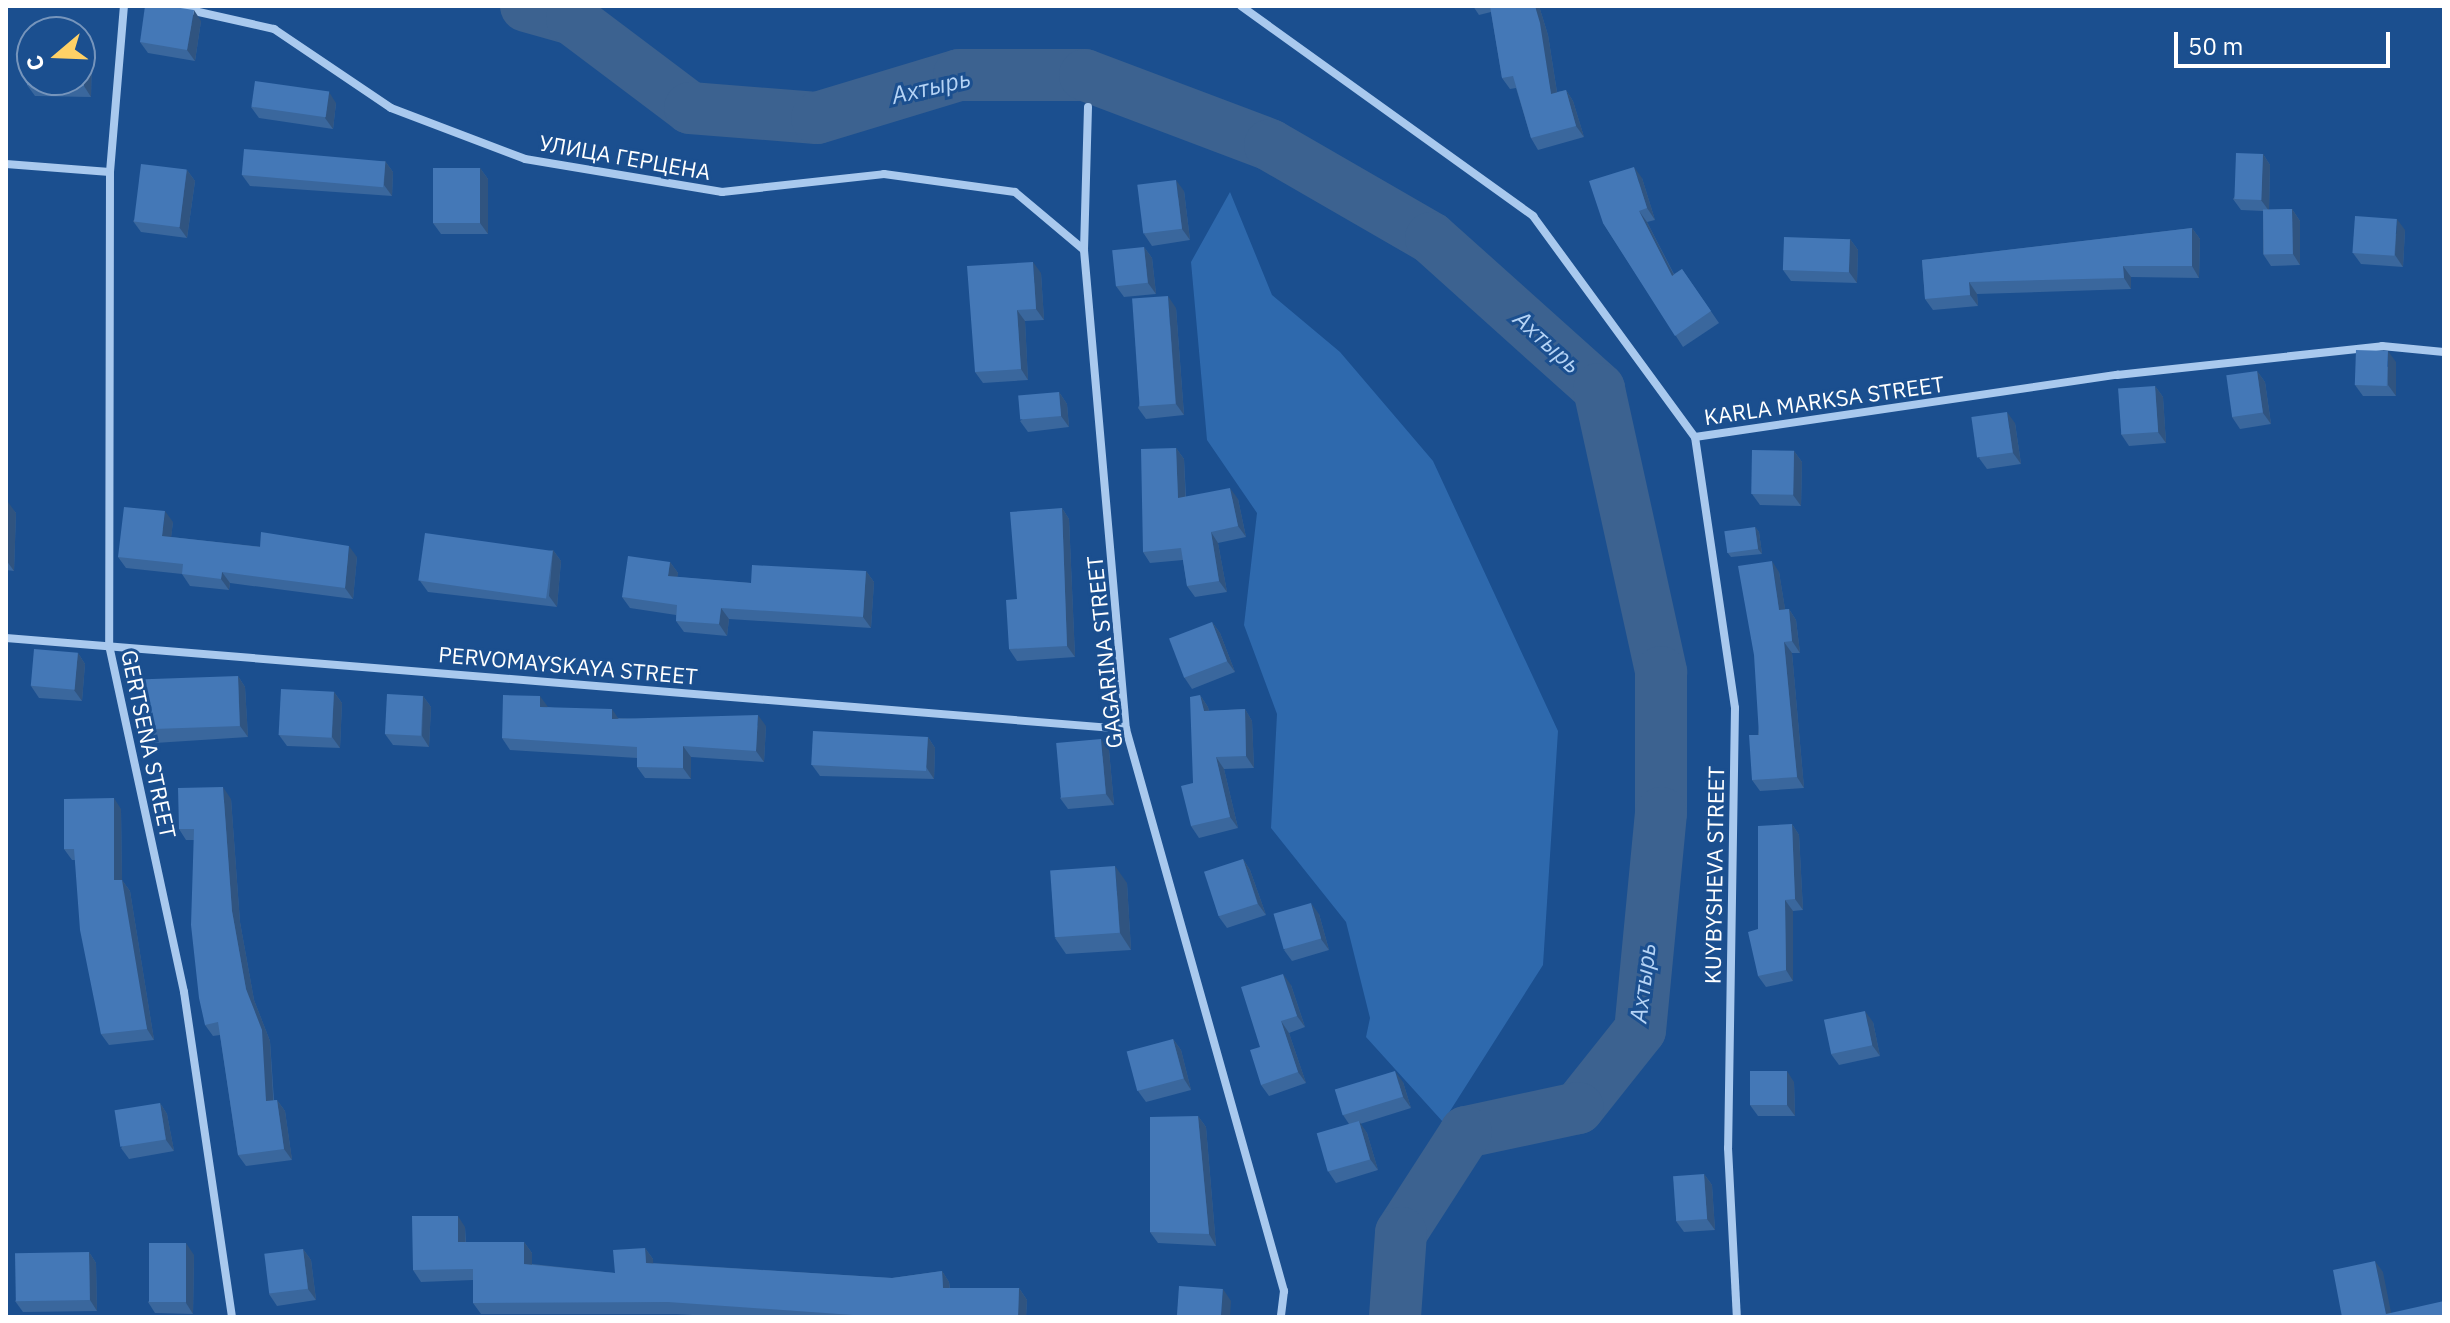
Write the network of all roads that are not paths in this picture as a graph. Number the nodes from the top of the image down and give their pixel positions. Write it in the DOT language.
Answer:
graph roads {
  1 [pos="124,6"];
  2 [pos="172,6"];
  3 [pos="1241,6"];
  4 [pos="1088,107"];
  5 [pos="6,164"];
  6 [pos="110,172"];
  7 [pos="1084,250"];
  8 [pos="2444,352"];
  9 [pos="1695,437"];
  10 [pos="6,638"];
  11 [pos="109,645"];
  12 [pos="1126,729"];
  13 [pos="232,1317"];
  14 [pos="1281,1317"];
  15 [pos="1737,1317"];
  1 -- 6 [label="street"];
  2 -- 7 [label="street, УЛИЦА ГЕРЦЕНА"];
  3 -- 9 [label="street, KARLA MARKSA STREET"];
  4 -- 7 [label="street, GAGARINA STREET"];
  5 -- 6 [label="street"];
  6 -- 11 [label="street, GERTSENA STREET"];
  7 -- 12 [label="street, GAGARINA STREET"];
  8 -- 9 [label="street, KARLA MARKSA STREET"];
  9 -- 15 [label="street, KUYBYSHEVA STREET"];
  10 -- 11 [label="street, PERVOMAYSKAYA STREET"];
  11 -- 12 [label="street, PERVOMAYSKAYA STREET"];
  11 -- 13 [label="street, GERTSENA STREET"];
  12 -- 14 [label="street, GAGARINA STREET"];
}
